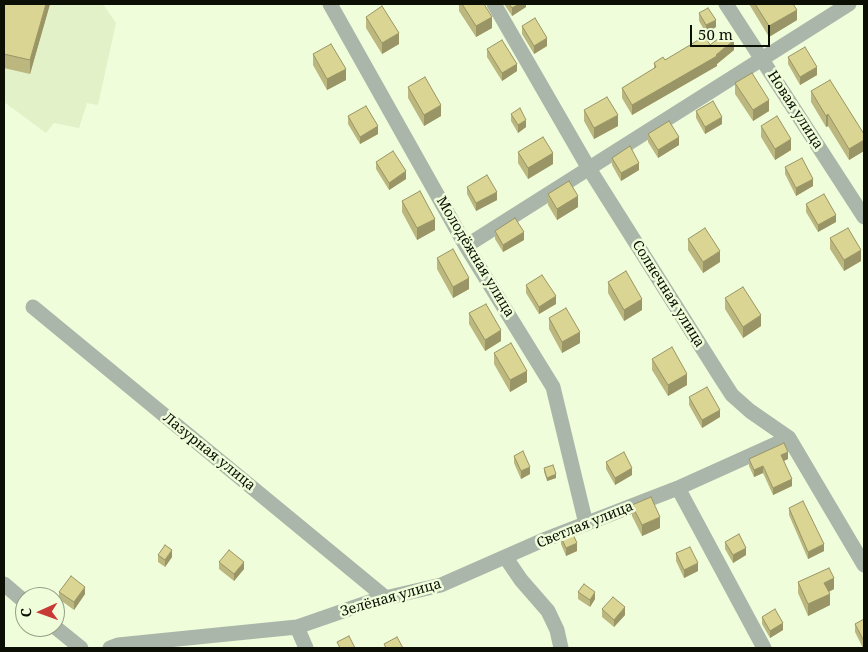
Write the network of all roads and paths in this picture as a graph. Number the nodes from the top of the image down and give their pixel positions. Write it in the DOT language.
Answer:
graph roads {
  1 [pos="330,4"];
  2 [pos="494,4"];
  3 [pos="726,4"];
  4 [pos="849,4"];
  5 [pos="760,58"];
  6 [pos="588,167"];
  7 [pos="864,217"];
  8 [pos="466,246"];
  9 [pos="33,307"];
  10 [pos="790,438"];
  11 [pos="678,488"];
  12 [pos="586,524"];
  13 [pos="506,558"];
  14 [pos="864,565"];
  15 [pos="4,584"];
  16 [pos="15,593"];
  17 [pos="386,598"];
  18 [pos="297,627"];
  19 [pos="65,635"];
  20 [pos="81,648"];
  21 [pos="110,648"];
  22 [pos="306,648"];
  23 [pos="561,648"];
  24 [pos="764,648"];
  1 -- 8 [label="street, Молодёжная улица"];
  2 -- 6 [label="street, Солнечная улица"];
  3 -- 5 [label="street, Новая улица"];
  4 -- 5 [label="street"];
  5 -- 6 [label="street"];
  5 -- 7 [label="street, Новая улица"];
  6 -- 8 [label="street"];
  6 -- 10 [label="street, Солнечная улица"];
  8 -- 12 [label="street, Молодёжная улица"];
  9 -- 17 [label="street, Лазурная улица"];
  10 -- 11 [label="street, Светлая улица"];
  10 -- 14 [label="street, Солнечная улица"];
  11 -- 12 [label="street, Светлая улица"];
  11 -- 24 [label="street"];
  12 -- 13 [label="street, Светлая улица"];
  13 -- 17 [label="street, Зелёная улица"];
  13 -- 23 [label="street"];
  15 -- 16 [label="street"];
  17 -- 18 [label="street, Зелёная улица"];
  18 -- 21 [label="street, Зелёная улица"];
  18 -- 22 [label="street"];
  19 -- 20 [label="street"];
}
